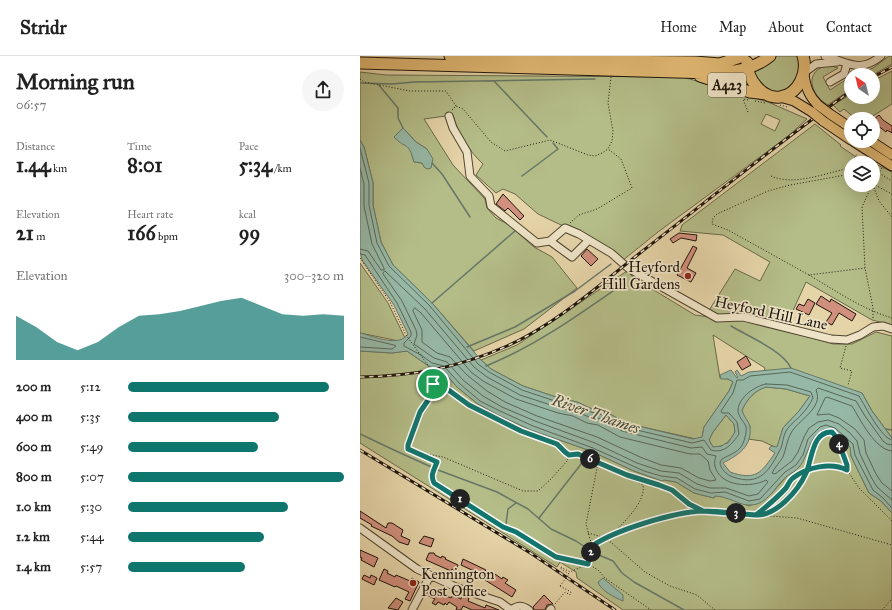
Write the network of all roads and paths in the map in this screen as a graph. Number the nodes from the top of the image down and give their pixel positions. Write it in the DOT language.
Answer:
graph roads {
  1 [pos="450,56"];
  2 [pos="728,56"];
  3 [pos="743,56"];
  4 [pos="749,56"];
  5 [pos="770,56"];
  6 [pos="803,56"];
  7 [pos="825,56"];
  8 [pos="881,56"];
  9 [pos="695,62"];
  10 [pos="839,62"];
  11 [pos="360,63"];
  12 [pos="847,64"];
  13 [pos="748,68"];
  14 [pos="611,71"];
  15 [pos="688,72"];
  16 [pos="804,74"];
  17 [pos="360,79"];
  18 [pos="830,82"];
  19 [pos="766,99"];
  20 [pos="777,100"];
  21 [pos="456,106"];
  22 [pos="790,108"];
  23 [pos="748,112"];
  24 [pos="449,116"];
  25 [pos="844,123"];
  26 [pos="844,135"];
  27 [pos="864,148"];
  28 [pos="608,149"];
  29 [pos="888,150"];
  30 [pos="859,152"];
  31 [pos="892,155"];
  32 [pos="856,156"];
  33 [pos="892,166"];
  34 [pos="882,167"];
  35 [pos="844,169"];
  36 [pos="880,171"];
  37 [pos="880,174"];
  38 [pos="844,175"];
  39 [pos="771,176"];
  40 [pos="892,181"];
  41 [pos="880,188"];
  42 [pos="869,192"];
  43 [pos="876,192"];
  44 [pos="892,194"];
  45 [pos="892,218"];
  46 [pos="565,228"];
  47 [pos="589,240"];
  48 [pos="550,241"];
  49 [pos="360,258"];
  50 [pos="865,268"];
  51 [pos="809,275"];
  52 [pos="873,312"];
  53 [pos="892,318"];
  54 [pos="873,326"];
  55 [pos="892,329"];
  56 [pos="844,352"];
  57 [pos="435,375"];
  58 [pos="437,378"];
  59 [pos="848,385"];
  60 [pos="443,386"];
  61 [pos="433,393"];
  62 [pos="557,444"];
  63 [pos="413,452"];
  64 [pos="598,462"];
  65 [pos="847,470"];
  66 [pos="807,472"];
  67 [pos="627,475"];
  68 [pos="703,511"];
  69 [pos="756,515"];
  70 [pos="763,515"];
  71 [pos="892,522"];
  72 [pos="360,528"];
  73 [pos="588,533"];
  74 [pos="612,534"];
  75 [pos="606,538"];
  76 [pos="892,545"];
  77 [pos="592,546"];
  78 [pos="588,564"];
  79 [pos="430,576"];
  80 [pos="892,599"];
  81 [pos="412,610"];
  82 [pos="511,610"];
  83 [pos="530,610"];
  84 [pos="550,610"];
  85 [pos="651,610"];
  86 [pos="715,610"];
  87 [pos="882,610"];
  1 -- 9 [label="highway, A423"];
  2 -- 9 [label="highway"];
  3 -- 9 [label="highway, A423"];
  4 -- 13 [label="highway"];
  5 -- 13 [label="highway, A423"];
  6 -- 16 [label="highway"];
  7 -- 10 [label="street"];
  8 -- 12 [label="street"];
  10 -- 12 [label="street"];
  10 -- 16 [label="street"];
  11 -- 14 [label="highway, A423"];
  12 -- 18 [label="street"];
  13 -- 15 [label="highway, A423"];
  13 -- 19 [label="highway"];
  14 -- 15 [label="highway, A423"];
  14 -- 28 [label="path"];
  15 -- 19 [label="highway, A423"];
  16 -- 20 [label="highway"];
  16 -- 25 [label="main road, bridge"];
  17 -- 21 [label="path"];
  19 -- 20 [label="highway"];
  19 -- 23 [label="path"];
  20 -- 22 [label="path"];
  20 -- 26 [label="main road, bridge"];
  21 -- 24 [label="path"];
  21 -- 28 [label="path"];
  24 -- 48 [label="street"];
  27 -- 33 [label="main road"];
  28 -- 46 [label="path"];
  29 -- 31 [label="main road"];
  30 -- 32 [label="path"];
  34 -- 36 [label="path"];
  35 -- 39 [label="path"];
  37 -- 40 [label="path"];
  38 -- 51 [label="path"];
  41 -- 44 [label="path"];
  42 -- 50 [label="path"];
  43 -- 45 [label="path"];
  46 -- 47 [label="street, Heyford Hill Lane"];
  46 -- 48 [label="street"];
  47 -- 48 [label="street"];
  47 -- 54 [label="street, Heyford Hill Lane"];
  49 -- 57 [label="path"];
  50 -- 51 [label="path"];
  50 -- 52 [label="path"];
  51 -- 52 [label="path"];
  52 -- 53 [label="path"];
  52 -- 54 [label="path"];
  54 -- 55 [label="street"];
  56 -- 59 [label="path"];
  57 -- 58 [label="path"];
  57 -- 61 [label="path"];
  58 -- 60 [label="path"];
  58 -- 60 [label="path"];
  60 -- 61 [label="path"];
  60 -- 62 [label="path"];
  61 -- 63 [label="path"];
  62 -- 63 [label="path"];
  62 -- 64 [label="path"];
  63 -- 78 [label="path"];
  64 -- 67 [label="path"];
  64 -- 73 [label="path"];
  65 -- 66 [label="path"];
  65 -- 66 [label="path"];
  65 -- 71 [label="path"];
  66 -- 69 [label="path"];
  66 -- 70 [label="path"];
  67 -- 68 [label="path"];
  67 -- 74 [label="path"];
  68 -- 69 [label="path"];
  68 -- 74 [label="path"];
  69 -- 70 [label="path"];
  70 -- 76 [label="path"];
  72 -- 79 [label="street"];
  73 -- 75 [label="path"];
  73 -- 77 [label="path"];
  74 -- 75 [label="path"];
  75 -- 77 [label="path"];
  75 -- 86 [label="path"];
  77 -- 78 [label="path"];
  78 -- 84 [label="path, bridge"];
  78 -- 85 [label="path"];
  79 -- 81 [label="street"];
  79 -- 82 [label="street"];
  80 -- 87 [label="path"];
  82 -- 83 [label="street"];
}
